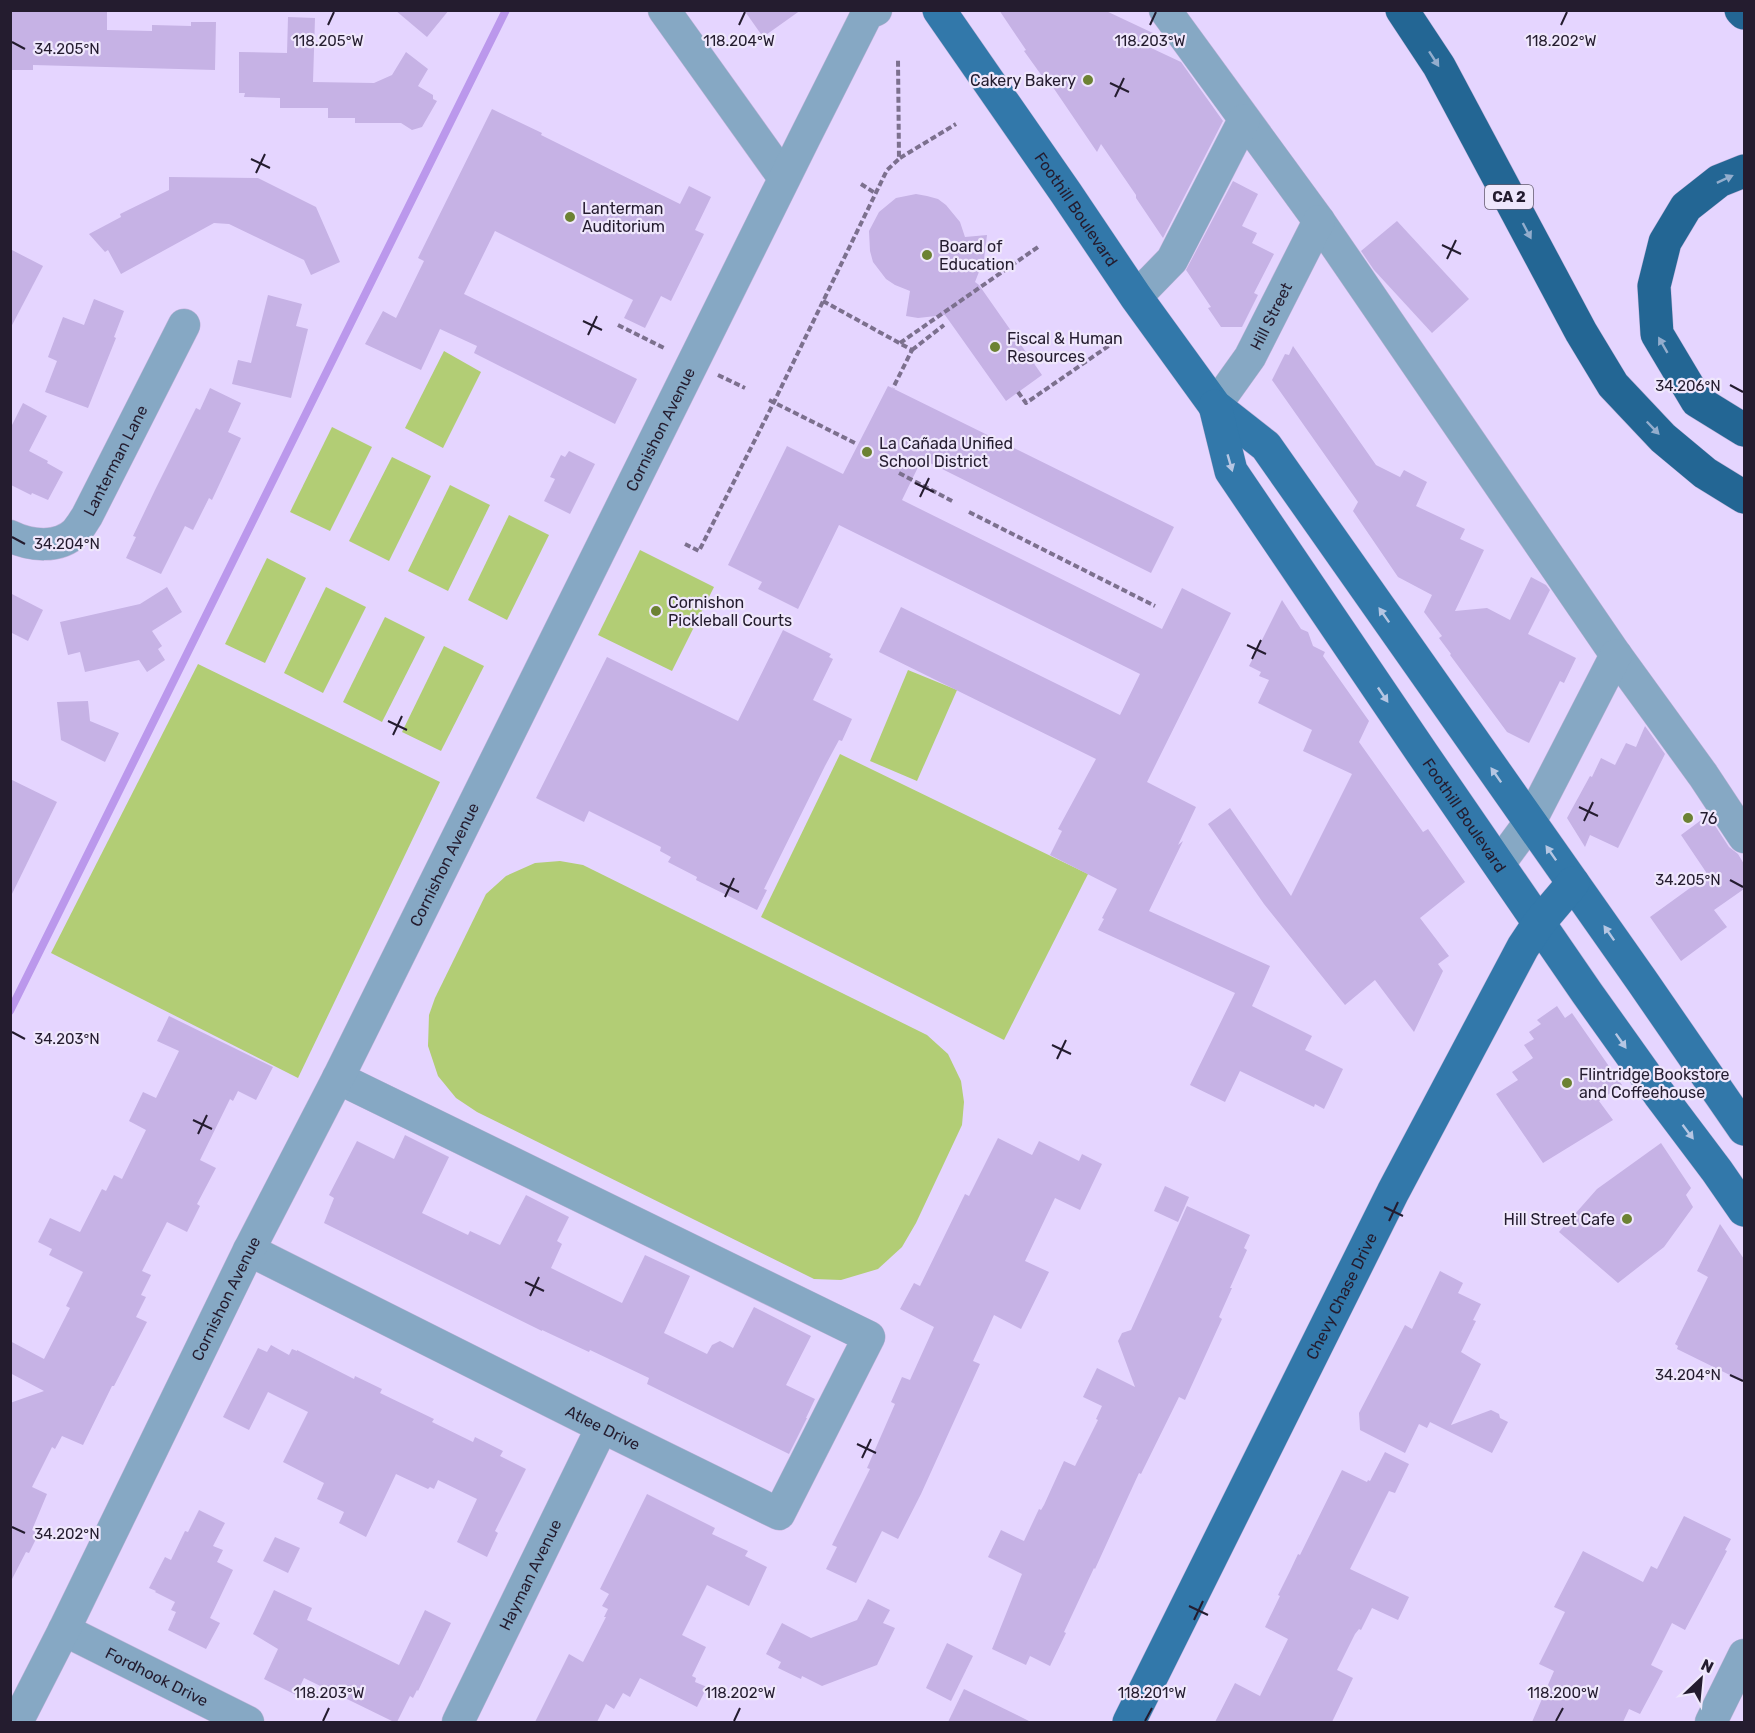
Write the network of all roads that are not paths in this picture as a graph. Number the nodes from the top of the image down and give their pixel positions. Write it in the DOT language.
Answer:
graph roads {
  1 [pos="664,10"];
  2 [pos="876,10"];
  3 [pos="939,10"];
  4 [pos="1165,10"];
  5 [pos="1402,10"];
  6 [pos="1245,120"];
  7 [pos="1744,171"];
  8 [pos="784,178"];
  9 [pos="1318,220"];
  10 [pos="1136,297"];
  11 [pos="184,325"];
  12 [pos="1215,406"];
  13 [pos="1744,430"];
  14 [pos="1744,497"];
  15 [pos="10,536"];
  16 [pos="1616,656"];
  17 [pos="1530,822"];
  18 [pos="1744,837"];
  19 [pos="1499,864"];
  20 [pos="1573,883"];
  21 [pos="1539,923"];
  22 [pos="338,1078"];
  23 [pos="1744,1129"];
  24 [pos="1744,1142"];
  25 [pos="1717,1170"];
  26 [pos="1744,1210"];
  27 [pos="249,1250"];
  28 [pos="602,1427"];
  29 [pos="64,1630"];
  30 [pos="1744,1655"];
  31 [pos="17,1722"];
  32 [pos="248,1722"];
  33 [pos="458,1722"];
  34 [pos="1129,1722"];
  35 [pos="1711,1722"];
  1 -- 8 [label="street"];
  2 -- 8 [label="street, Cornishon Avenue"];
  3 -- 10 [label="main road, Foothill Boulevard"];
  4 -- 6 [label="street"];
  5 -- 14 [label="highway, CA 2, one-way"];
  6 -- 9 [label="street"];
  6 -- 10 [label="street"];
  13 -- 7 [label="highway, one-way"];
  8 -- 22 [label="street, Cornishon Avenue"];
  9 -- 12 [label="street, Hill Street"];
  9 -- 16 [label="street"];
  10 -- 12 [label="main road, Foothill Boulevard"];
  11 -- 15 [label="street, Lanterman Lane"];
  17 -- 12 [label="main road, Foothill Boulevard, one-way"];
  12 -- 19 [label="main road, Foothill Boulevard, one-way"];
  16 -- 17 [label="street"];
  16 -- 18 [label="street"];
  17 -- 19 [label="street"];
  20 -- 17 [label="main road, Foothill Boulevard, one-way"];
  19 -- 21 [label="main road, Foothill Boulevard"];
  20 -- 21 [label="main road, Chevy Chase Drive"];
  23 -- 20 [label="main road, Foothill Boulevard, one-way"];
  21 -- 25 [label="main road, Foothill Boulevard, one-way"];
  21 -- 34 [label="main road, Chevy Chase Drive"];
  22 -- 27 [label="street, Cornishon Avenue"];
  22 -- 28 [label="street, Atlee Drive"];
  24 -- 25 [label="main road"];
  25 -- 26 [label="main road, Foothill Boulevard"];
  27 -- 28 [label="street, Atlee Drive"];
  27 -- 29 [label="street, Cornishon Avenue"];
  28 -- 33 [label="street, Hayman Avenue"];
  29 -- 31 [label="street, Cornishon Avenue"];
  29 -- 32 [label="street, Fordhook Drive"];
  30 -- 35 [label="street"];
}
